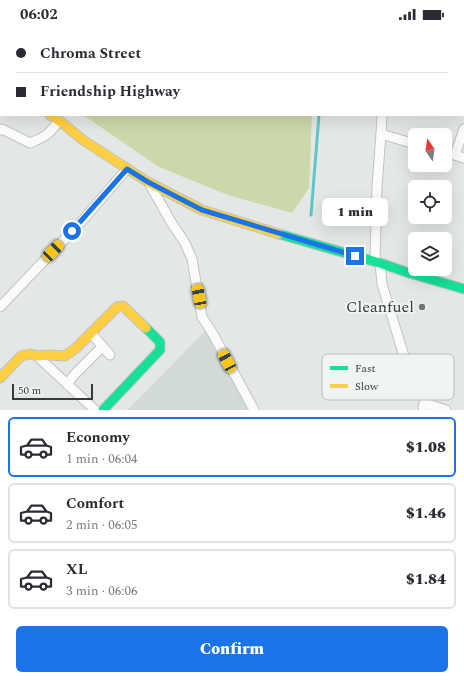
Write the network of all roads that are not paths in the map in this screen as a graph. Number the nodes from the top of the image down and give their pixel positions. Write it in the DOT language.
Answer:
graph roads {
  1 [pos="52,116"];
  2 [pos="382,116"];
  3 [pos="59,120"];
  4 [pos="464,129"];
  5 [pos="0,130"];
  6 [pos="381,134"];
  7 [pos="408,142"];
  8 [pos="460,156"];
  9 [pos="127,169"];
  10 [pos="148,182"];
  11 [pos="377,262"];
  12 [pos="464,289"];
  13 [pos="0,308"];
  14 [pos="91,333"];
  15 [pos="102,347"];
  16 [pos="403,354"];
  17 [pos="110,355"];
  18 [pos="37,356"];
  19 [pos="0,378"];
  20 [pos="67,384"];
  21 [pos="424,407"];
  22 [pos="95,410"];
  23 [pos="103,410"];
  24 [pos="254,410"];
  25 [pos="446,410"];
  1 -- 3 [label="main road"];
  2 -- 6 [label="street"];
  3 -- 5 [label="street"];
  3 -- 9 [label="main road"];
  4 -- 8 [label="street"];
  6 -- 7 [label="street"];
  6 -- 11 [label="street"];
  9 -- 10 [label="main road"];
  9 -- 13 [label="street"];
  10 -- 11 [label="main road"];
  10 -- 24 [label="street"];
  11 -- 12 [label="main road"];
  11 -- 16 [label="street"];
  14 -- 15 [label="street"];
  14 -- 18 [label="main road"];
  14 -- 23 [label="main road"];
  15 -- 17 [label="street"];
  15 -- 20 [label="street"];
  18 -- 19 [label="main road"];
  18 -- 20 [label="street"];
  20 -- 22 [label="street"];
  21 -- 25 [label="street"];
}
